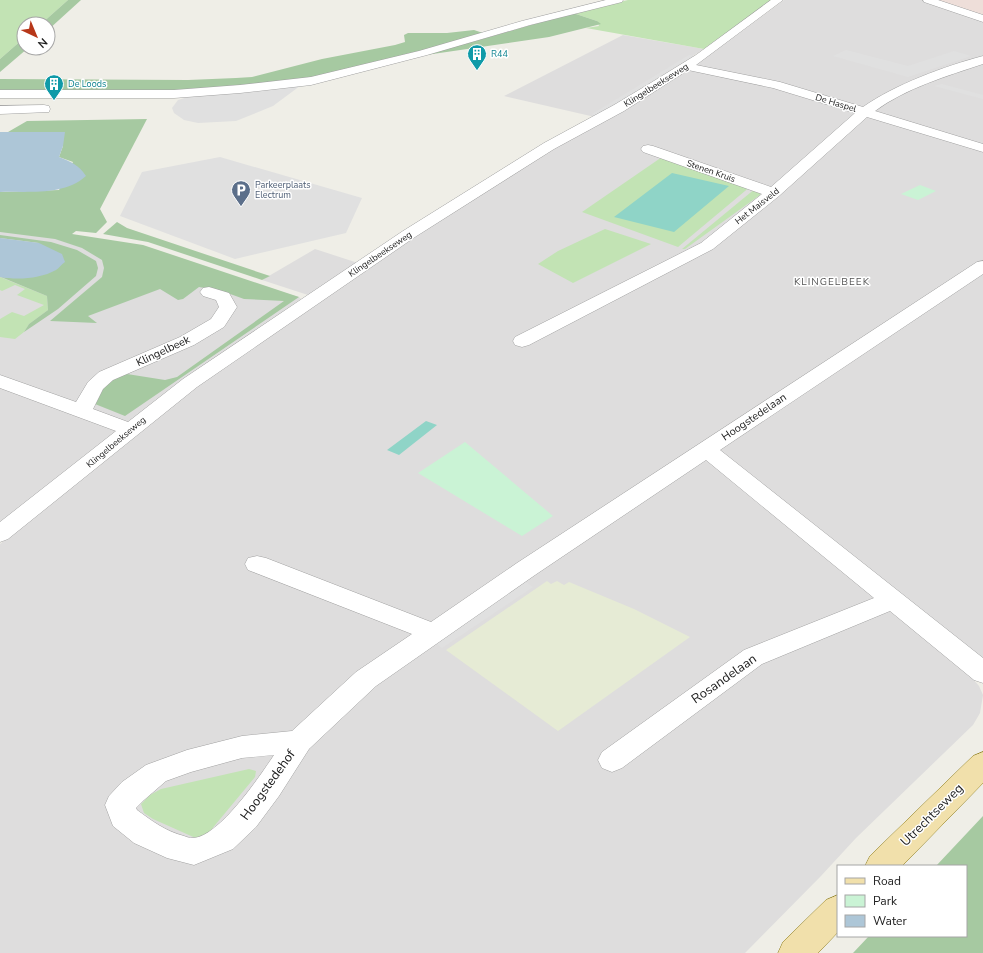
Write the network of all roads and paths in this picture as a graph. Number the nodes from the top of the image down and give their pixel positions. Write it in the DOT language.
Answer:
graph roads {
  1 [pos="618,0"];
  2 [pos="778,0"];
  3 [pos="928,0"];
  4 [pos="983,19"];
  5 [pos="983,60"];
  6 [pos="686,66"];
  7 [pos="0,94"];
  8 [pos="60,109"];
  9 [pos="0,110"];
  10 [pos="865,112"];
  11 [pos="983,148"];
  12 [pos="648,149"];
  13 [pos="774,192"];
  14 [pos="983,266"];
  15 [pos="209,292"];
  16 [pos="522,341"];
  17 [pos="0,381"];
  18 [pos="81,412"];
  19 [pos="131,430"];
  20 [pos="706,449"];
  21 [pos="0,534"];
  22 [pos="257,564"];
  23 [pos="526,569"];
  24 [pos="892,601"];
  25 [pos="435,633"];
  26 [pos="983,673"];
  27 [pos="299,741"];
  28 [pos="612,760"];
  29 [pos="983,764"];
  30 [pos="882,865"];
  31 [pos="837,911"];
  32 [pos="795,953"];
  1 -- 7 [label="street"];
  2 -- 6 [label="street, Klingelbeekseweg"];
  3 -- 4 [label="street"];
  5 -- 10 [label="street, Het Maisveld"];
  6 -- 10 [label="street, De Haspel"];
  6 -- 19 [label="street, Klingelbeekseweg"];
  8 -- 9 [label="street"];
  10 -- 11 [label="street, De Haspel"];
  10 -- 13 [label="street, Het Maisveld"];
  12 -- 13 [label="street, Stenen Kruis"];
  13 -- 16 [label="street, Het Maisveld"];
  14 -- 20 [label="street, Hoogstedelaan"];
  15 -- 18 [label="street, Klingelbeek"];
  17 -- 18 [label="street"];
  18 -- 19 [label="street"];
  19 -- 21 [label="street, Klingelbeekseweg"];
  20 -- 23 [label="street, Hoogstedelaan"];
  20 -- 24 [label="street"];
  22 -- 25 [label="street"];
  23 -- 25 [label="street, Hoogstedehof"];
  24 -- 26 [label="street"];
  24 -- 28 [label="street, Rosandelaan"];
  25 -- 27 [label="street, Hoogstedehof"];
  27 -- 27 [label="street, Hoogstedehof"];
  29 -- 30 [label="main road, Utrechtseweg"];
  31 -- 32 [label="main road"];
}
